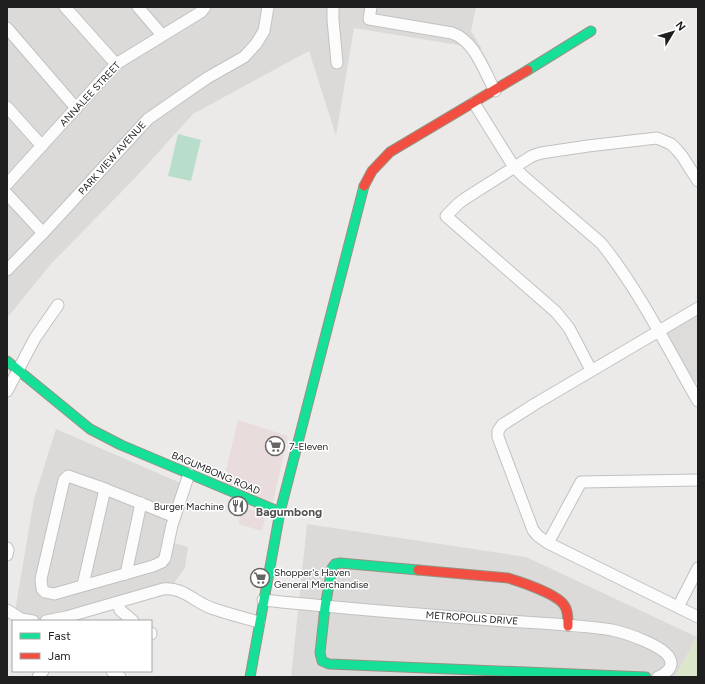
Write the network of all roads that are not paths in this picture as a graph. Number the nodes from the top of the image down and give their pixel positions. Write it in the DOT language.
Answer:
graph roads {
  1 [pos="65,7"];
  2 [pos="138,7"];
  3 [pos="205,7"];
  4 [pos="268,7"];
  5 [pos="333,7"];
  6 [pos="371,7"];
  7 [pos="7,28"];
  8 [pos="591,31"];
  9 [pos="162,35"];
  10 [pos="337,63"];
  11 [pos="116,64"];
  12 [pos="495,91"];
  13 [pos="474,103"];
  14 [pos="7,106"];
  15 [pos="76,108"];
  16 [pos="42,146"];
  17 [pos="514,167"];
  18 [pos="698,181"];
  19 [pos="7,184"];
  20 [pos="7,194"];
  21 [pos="44,234"];
  22 [pos="7,270"];
  23 [pos="58,305"];
  24 [pos="698,308"];
  25 [pos="658,331"];
  26 [pos="7,361"];
  27 [pos="19,370"];
  28 [pos="591,370"];
  29 [pos="7,391"];
  30 [pos="698,401"];
  31 [pos="189,474"];
  32 [pos="698,480"];
  33 [pos="105,489"];
  34 [pos="141,503"];
  35 [pos="280,512"];
  36 [pos="175,517"];
  37 [pos="548,543"];
  38 [pos="7,548"];
  39 [pos="7,555"];
  40 [pos="698,568"];
  41 [pos="126,574"];
  42 [pos="83,585"];
  43 [pos="263,600"];
  44 [pos="118,603"];
  45 [pos="325,607"];
  46 [pos="678,607"];
  47 [pos="7,610"];
  48 [pos="698,617"];
  49 [pos="66,619"];
  50 [pos="26,620"];
  51 [pos="56,620"];
  52 [pos="132,620"];
  53 [pos="259,622"];
  54 [pos="568,626"];
  55 [pos="250,677"];
  56 [pos="646,677"];
  57 [pos="658,677"];
  1 -- 11 [label="street"];
  2 -- 9 [label="street"];
  3 -- 9 [label="street, ANNALEE STREET"];
  4 -- 21 [label="street, PARK VIEW AVENUE"];
  5 -- 10 [label="street"];
  6 -- 12 [label="street"];
  7 -- 15 [label="street"];
  8 -- 12 [label="street"];
  9 -- 11 [label="street, ANNALEE STREET"];
  11 -- 15 [label="street, ANNALEE STREET"];
  12 -- 13 [label="street"];
  13 -- 17 [label="street"];
  13 -- 35 [label="street"];
  14 -- 16 [label="street"];
  15 -- 16 [label="street, ANNALEE STREET"];
  16 -- 19 [label="street, ANNALEE STREET"];
  17 -- 18 [label="street"];
  17 -- 25 [label="street"];
  17 -- 28 [label="street"];
  20 -- 21 [label="street"];
  21 -- 22 [label="street, PARK VIEW AVENUE"];
  23 -- 27 [label="street"];
  24 -- 25 [label="street"];
  25 -- 28 [label="street"];
  25 -- 30 [label="street"];
  26 -- 27 [label="street, BAGUMBONG ROAD"];
  27 -- 29 [label="street"];
  27 -- 31 [label="street, BAGUMBONG ROAD"];
  28 -- 37 [label="street"];
  31 -- 35 [label="street, BAGUMBONG ROAD"];
  31 -- 36 [label="street"];
  32 -- 37 [label="street"];
  33 -- 34 [label="street"];
  33 -- 42 [label="street"];
  33 -- 42 [label="street"];
  34 -- 36 [label="street"];
  34 -- 41 [label="street"];
  35 -- 43 [label="street"];
  36 -- 41 [label="street"];
  37 -- 46 [label="street"];
  38 -- 39 [label="street"];
  40 -- 46 [label="street"];
  41 -- 42 [label="street"];
  43 -- 45 [label="street, METROPOLIS DRIVE"];
  43 -- 53 [label="street"];
  44 -- 49 [label="street"];
  44 -- 52 [label="street"];
  44 -- 53 [label="street"];
  45 -- 54 [label="street, METROPOLIS DRIVE"];
  45 -- 54 [label="street"];
  45 -- 56 [label="street"];
  46 -- 48 [label="street"];
  47 -- 50 [label="street"];
  49 -- 51 [label="street"];
  53 -- 55 [label="street"];
  54 -- 57 [label="street, METROPOLIS DRIVE"];
}
